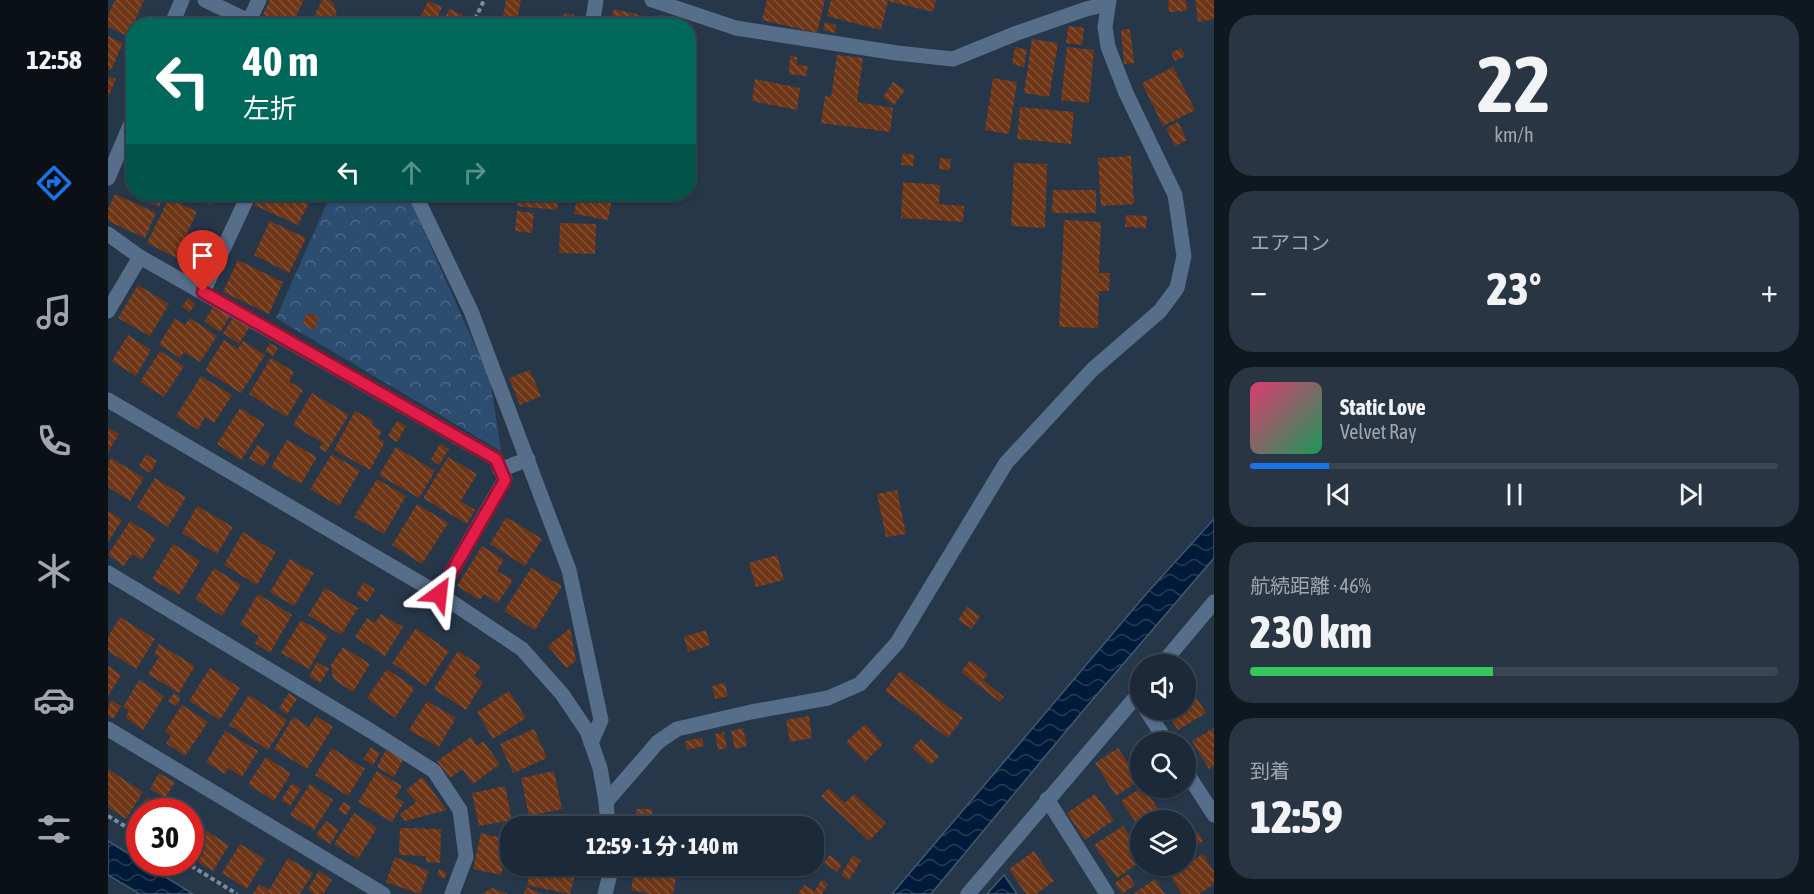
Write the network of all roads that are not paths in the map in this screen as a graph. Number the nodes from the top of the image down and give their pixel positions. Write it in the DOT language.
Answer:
graph roads {
  1 [pos="182,0"];
  2 [pos="205,0"];
  3 [pos="259,0"];
  4 [pos="596,0"];
  5 [pos="652,0"];
  6 [pos="1108,2"];
  7 [pos="174,18"];
  8 [pos="243,18"];
  9 [pos="255,18"];
  10 [pos="593,18"];
  11 [pos="126,135"];
  12 [pos="108,178"];
  13 [pos="246,201"];
  14 [pos="418,201"];
  15 [pos="108,234"];
  16 [pos="140,257"];
  17 [pos="203,292"];
  18 [pos="108,311"];
  19 [pos="108,400"];
  20 [pos="528,459"];
  21 [pos="500,470"];
  22 [pos="108,573"];
  23 [pos="439,594"];
  24 [pos="1214,602"];
  25 [pos="1170,654"];
  26 [pos="1130,706"];
  27 [pos="108,729"];
  28 [pos="591,743"];
  29 [pos="1196,787"];
  30 [pos="1047,799"];
  31 [pos="606,802"];
  32 [pos="1214,815"];
  33 [pos="607,816"];
  34 [pos="610,876"];
  35 [pos="383,894"];
  36 [pos="452,894"];
  37 [pos="606,894"];
  38 [pos="968,894"];
  39 [pos="1107,894"];
  1 -- 7 [label="street"];
  2 -- 8 [label="street"];
  3 -- 9 [label="street"];
  4 -- 10 [label="street"];
  5 -- 6 [label="street"];
  6 -- 31 [label="street"];
  11 -- 12 [label="street"];
  13 -- 17 [label="street"];
  14 -- 20 [label="street"];
  15 -- 16 [label="street"];
  16 -- 17 [label="street"];
  16 -- 18 [label="street"];
  17 -- 21 [label="street"];
  19 -- 23 [label="street"];
  20 -- 21 [label="street"];
  20 -- 28 [label="street"];
  21 -- 23 [label="street"];
  22 -- 36 [label="street"];
  23 -- 28 [label="street"];
  24 -- 25 [label="street"];
  26 -- 30 [label="street"];
  27 -- 35 [label="street"];
  28 -- 31 [label="street"];
  29 -- 32 [label="street"];
  30 -- 38 [label="street"];
  30 -- 39 [label="street"];
  31 -- 33 [label="street"];
  34 -- 37 [label="street"];
}
